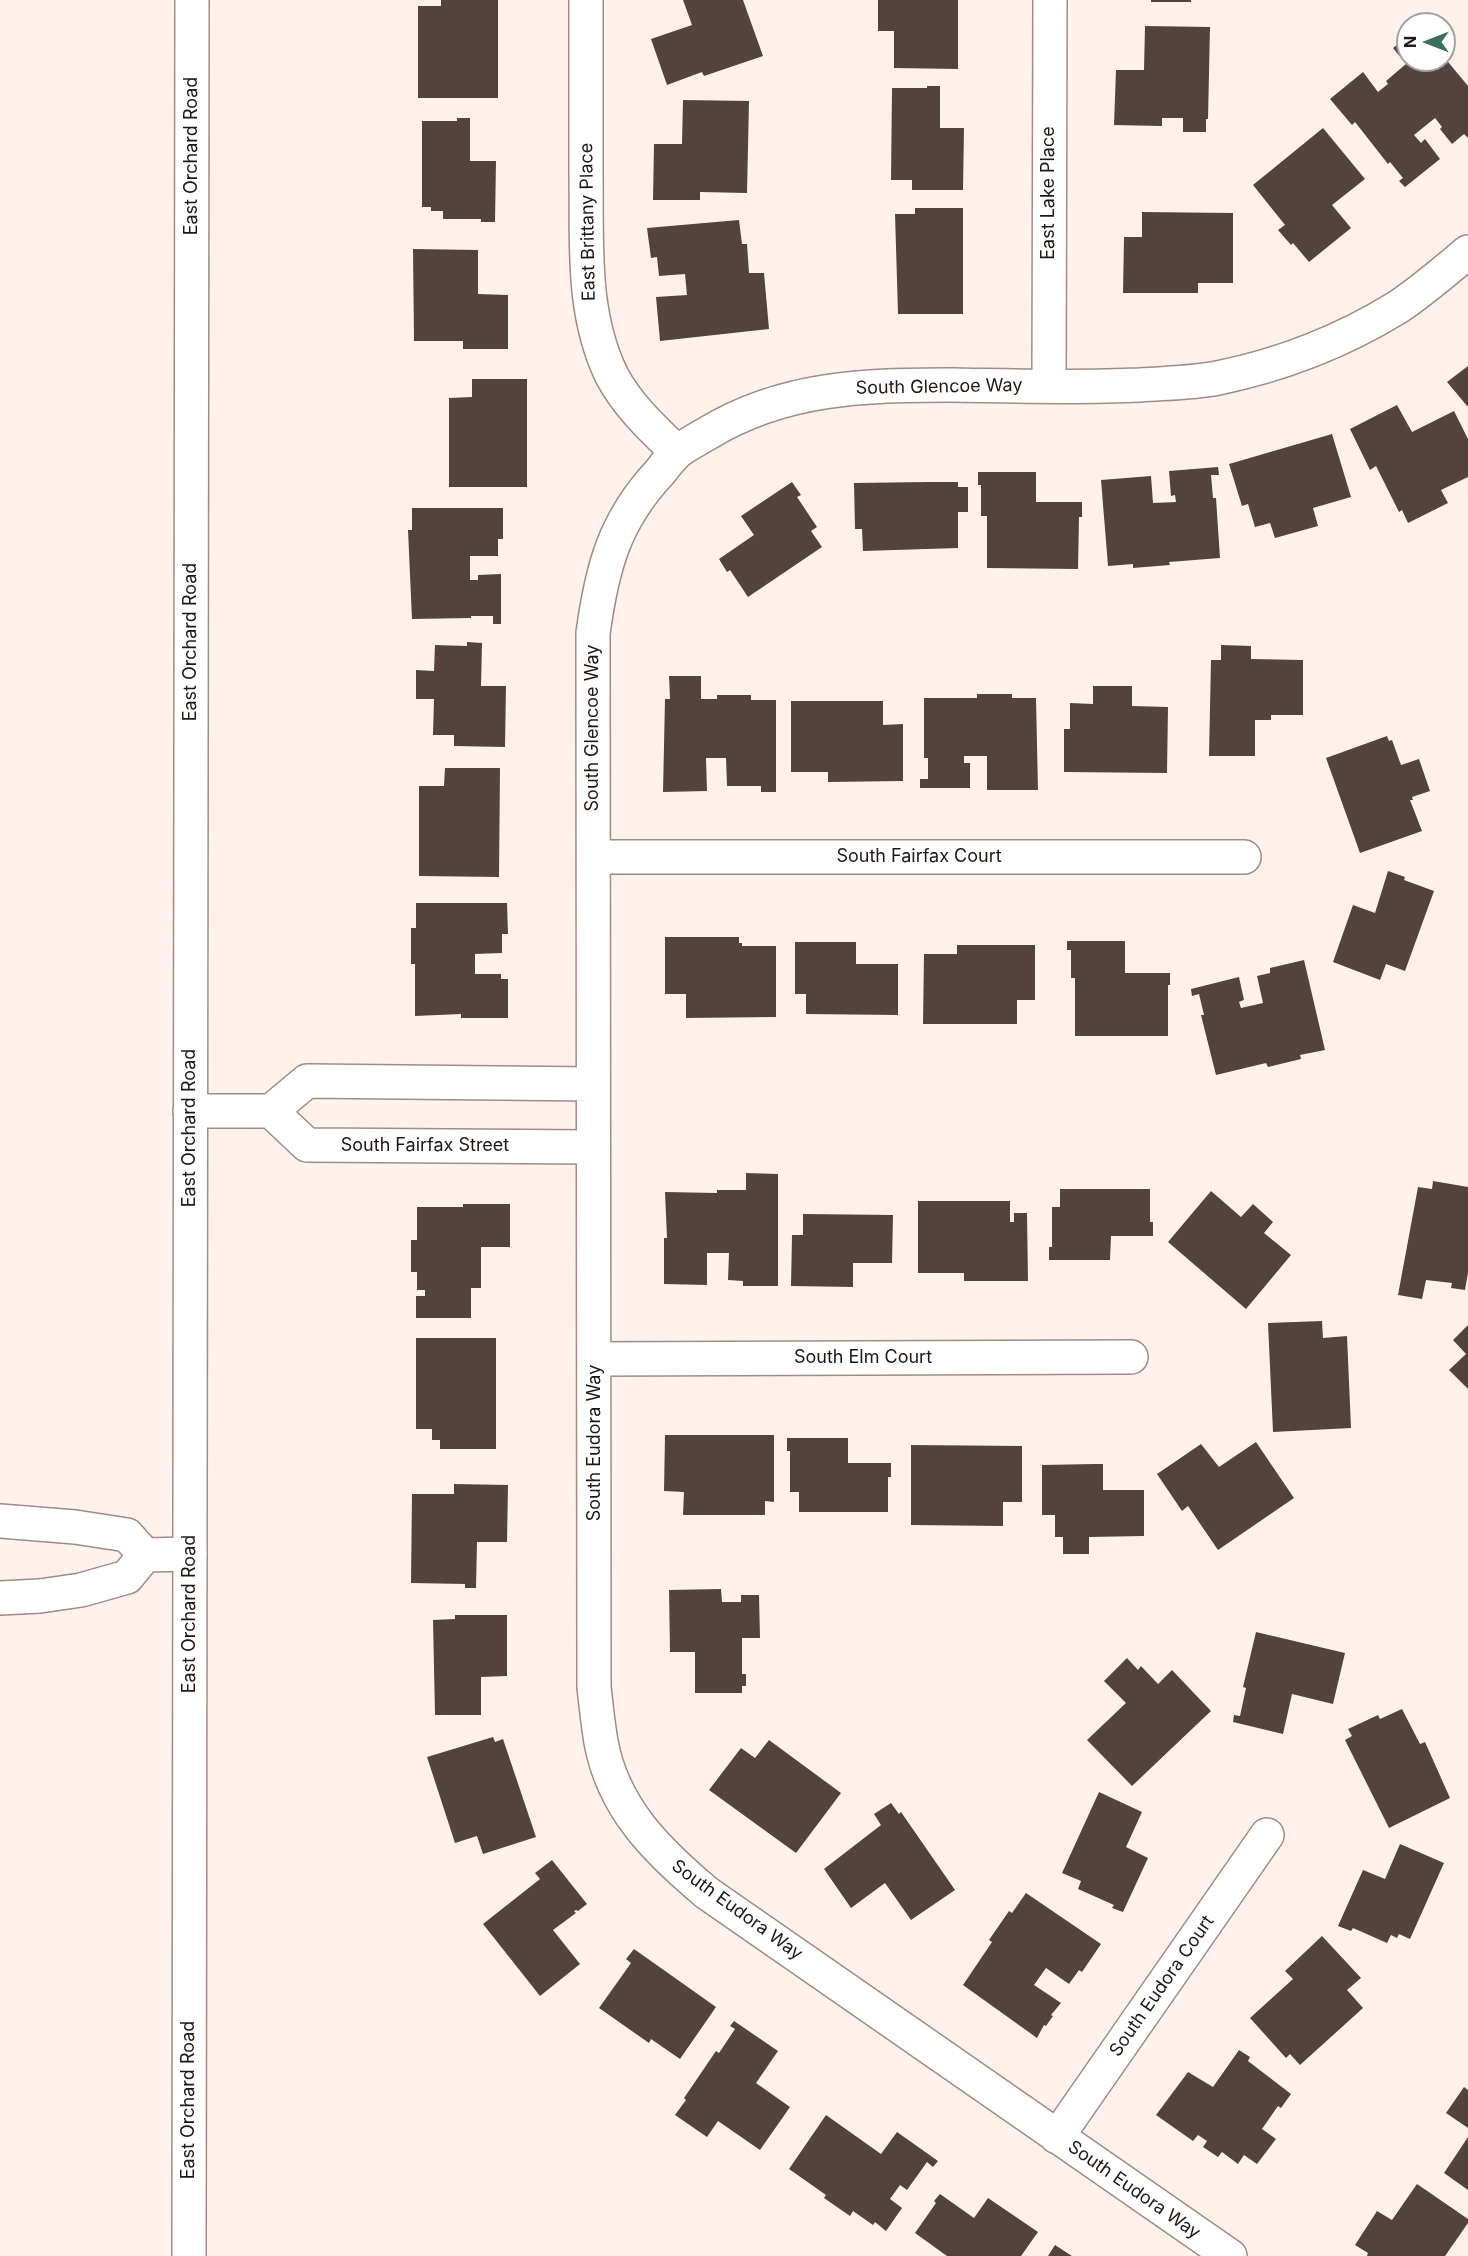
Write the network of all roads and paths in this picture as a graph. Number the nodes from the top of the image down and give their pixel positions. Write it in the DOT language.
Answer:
graph roads {
  1 [pos="192,0"];
  2 [pos="586,0"];
  3 [pos="1050,0"];
  4 [pos="1468,252"];
  5 [pos="1048,386"];
  6 [pos="677,452"];
  7 [pos="594,857"];
  8 [pos="1244,857"];
  9 [pos="594,1084"];
  10 [pos="190,1111"];
  11 [pos="270,1111"];
  12 [pos="594,1147"];
  13 [pos="1131,1357"];
  14 [pos="595,1359"];
  15 [pos="0,1521"];
  16 [pos="190,1554"];
  17 [pos="145,1555"];
  18 [pos="0,1598"];
  19 [pos="1267,1835"];
  20 [pos="1057,2137"];
  21 [pos="189,2256"];
  22 [pos="1230,2256"];
  1 -- 10 [label="street, East Orchard Road"];
  2 -- 6 [label="street, East Brittany Place"];
  3 -- 5 [label="street, East Lake Place"];
  4 -- 5 [label="street, South Glencoe Way"];
  5 -- 6 [label="street, South Glencoe Way"];
  6 -- 7 [label="street, South Glencoe Way"];
  7 -- 8 [label="street, South Fairfax Court"];
  7 -- 9 [label="street, South Glencoe Way"];
  9 -- 11 [label="street"];
  9 -- 12 [label="street, South Glencoe Way"];
  10 -- 11 [label="street"];
  10 -- 16 [label="street, East Orchard Road"];
  11 -- 12 [label="street, South Fairfax Street"];
  12 -- 14 [label="street, South Eudora Way"];
  13 -- 14 [label="street, South Elm Court"];
  14 -- 20 [label="street, South Eudora Way"];
  15 -- 17 [label="street"];
  16 -- 17 [label="street"];
  16 -- 21 [label="street, East Orchard Road"];
  17 -- 18 [label="street"];
  19 -- 20 [label="street, South Eudora Court"];
  20 -- 22 [label="street, South Eudora Way"];
}
